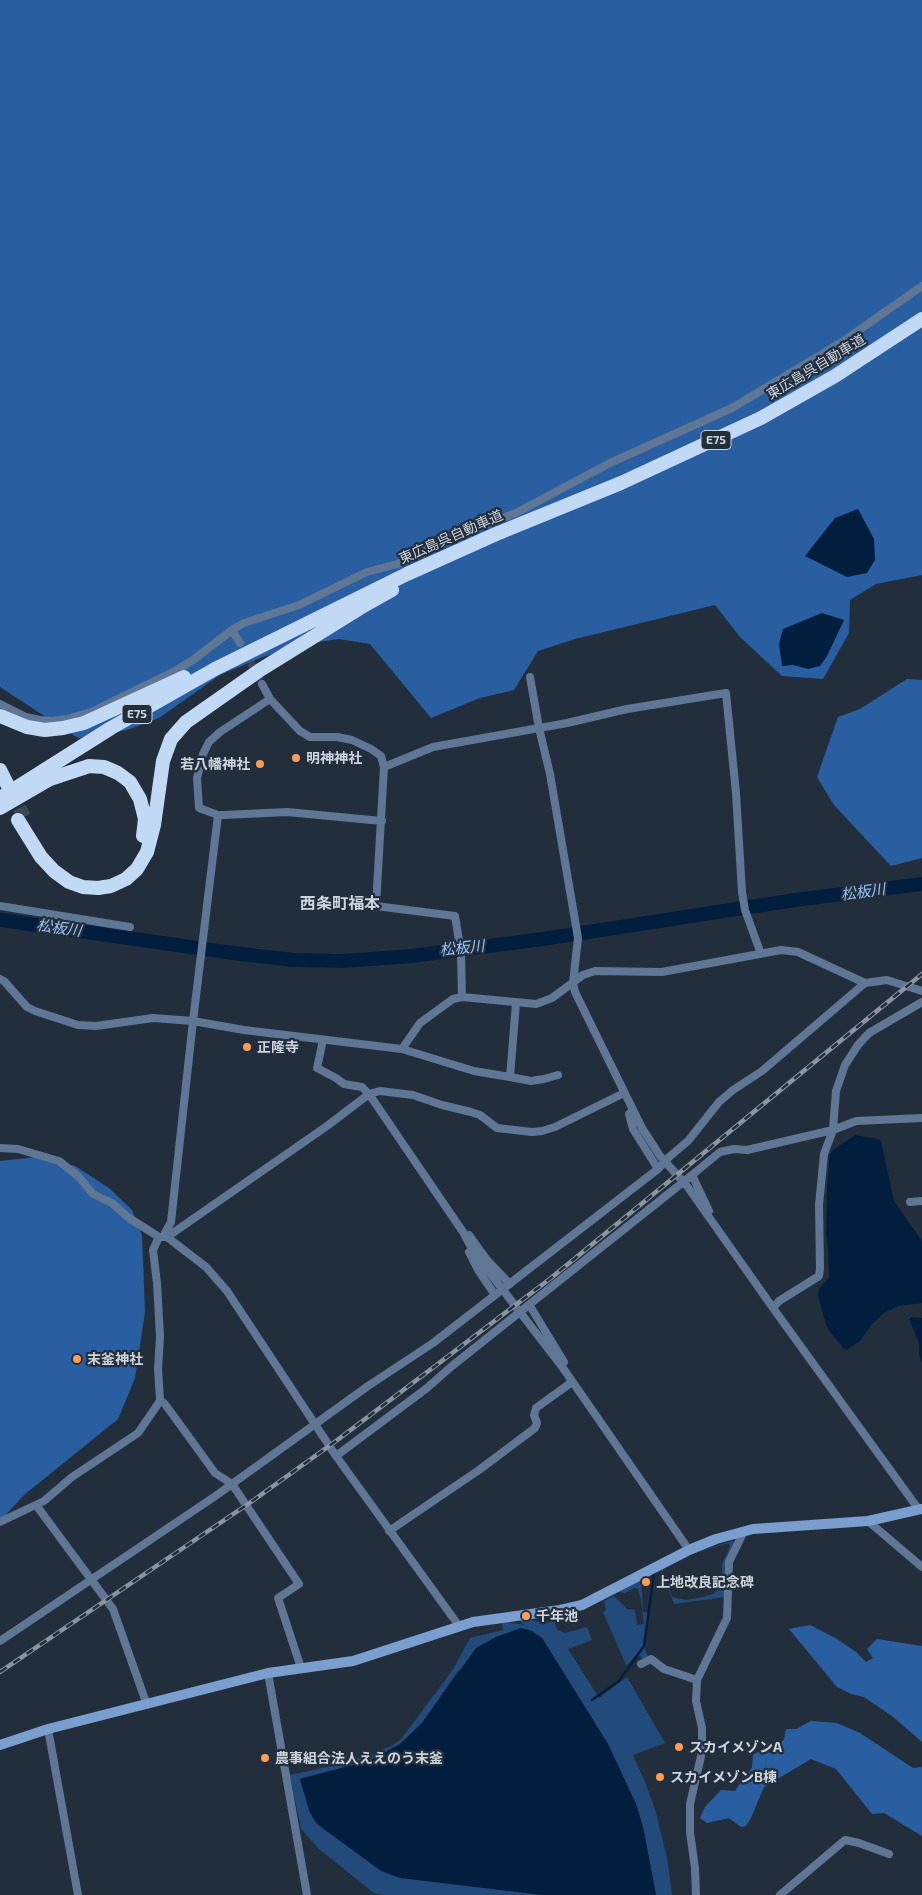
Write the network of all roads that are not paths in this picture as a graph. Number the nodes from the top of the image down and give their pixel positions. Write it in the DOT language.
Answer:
graph roads {
  1 [pos="922,286"];
  2 [pos="922,319"];
  3 [pos="496,534"];
  4 [pos="232,630"];
  5 [pos="278,637"];
  6 [pos="240,643"];
  7 [pos="530,677"];
  8 [pos="262,684"];
  9 [pos="270,699"];
  10 [pos="0,704"];
  11 [pos="0,716"];
  12 [pos="539,728"];
  13 [pos="384,767"];
  14 [pos="0,770"];
  15 [pos="3,790"];
  16 [pos="0,808"];
  17 [pos="218,815"];
  18 [pos="382,821"];
  19 [pos="0,906"];
  20 [pos="130,927"];
  21 [pos="761,954"];
  22 [pos="576,968"];
  23 [pos="583,975"];
  24 [pos="0,979"];
  25 [pos="573,983"];
  26 [pos="865,983"];
  27 [pos="922,991"];
  28 [pos="462,997"];
  29 [pos="922,1002"];
  30 [pos="516,1003"];
  31 [pos="193,1021"];
  32 [pos="323,1040"];
  33 [pos="402,1049"];
  34 [pos="558,1074"];
  35 [pos="510,1078"];
  36 [pos="624,1092"];
  37 [pos="368,1094"];
  38 [pos="633,1110"];
  39 [pos="922,1118"];
  40 [pos="833,1130"];
  41 [pos="0,1148"];
  42 [pos="658,1169"];
  43 [pos="692,1176"];
  44 [pos="922,1201"];
  45 [pos="910,1202"];
  46 [pos="718,1228"];
  47 [pos="463,1232"];
  48 [pos="163,1237"];
  49 [pos="510,1284"];
  50 [pos="495,1295"];
  51 [pos="530,1306"];
  52 [pos="773,1308"];
  53 [pos="563,1368"];
  54 [pos="572,1382"];
  55 [pos="160,1400"];
  56 [pos="317,1427"];
  57 [pos="336,1456"];
  58 [pos="232,1486"];
  59 [pos="36,1505"];
  60 [pos="921,1509"];
  61 [pos="868,1521"];
  62 [pos="0,1522"];
  63 [pos="389,1531"];
  64 [pos="743,1532"];
  65 [pos="690,1550"];
  66 [pos="922,1567"];
  67 [pos="93,1581"];
  68 [pos="459,1626"];
  69 [pos="0,1641"];
  70 [pos="641,1664"];
  71 [pos="301,1668"];
  72 [pos="268,1673"];
  73 [pos="697,1680"];
  74 [pos="147,1705"];
  75 [pos="48,1729"];
  76 [pos="0,1744"];
  77 [pos="889,1854"];
  78 [pos="78,1895"];
  79 [pos="307,1895"];
  80 [pos="696,1895"];
  81 [pos="780,1895"];
  1 -- 4 [label="street"];
  2 -- 3 [label="highway, 東広島呉自動車道 / E75"];
  3 -- 5 [label="highway, 東広島呉自動車道 / E75"];
  3 -- 16 [label="highway"];
  4 -- 6 [label="street"];
  4 -- 10 [label="street"];
  5 -- 11 [label="highway"];
  5 -- 15 [label="highway, 東広島呉自動車道 / E75"];
  7 -- 12 [label="street"];
  8 -- 9 [label="street"];
  9 -- 13 [label="street"];
  9 -- 17 [label="street"];
  12 -- 13 [label="street"];
  12 -- 21 [label="street"];
  12 -- 22 [label="street"];
  13 -- 18 [label="street"];
  14 -- 15 [label="highway"];
  17 -- 18 [label="street"];
  17 -- 31 [label="street"];
  18 -- 28 [label="street"];
  19 -- 20 [label="street"];
  21 -- 23 [label="street"];
  21 -- 26 [label="street"];
  22 -- 23 [label="street"];
  22 -- 25 [label="street"];
  23 -- 25 [label="street"];
  24 -- 31 [label="street"];
  25 -- 30 [label="street"];
  25 -- 36 [label="street"];
  26 -- 27 [label="street"];
  26 -- 42 [label="street"];
  28 -- 30 [label="street"];
  28 -- 33 [label="street"];
  29 -- 40 [label="street"];
  30 -- 35 [label="street"];
  31 -- 32 [label="street"];
  31 -- 48 [label="street"];
  32 -- 33 [label="street"];
  32 -- 37 [label="street"];
  33 -- 35 [label="street"];
  34 -- 35 [label="street"];
  36 -- 37 [label="street"];
  36 -- 38 [label="street"];
  37 -- 47 [label="street"];
  37 -- 48 [label="street"];
  38 -- 42 [label="street"];
  38 -- 46 [label="street"];
  39 -- 40 [label="street"];
  40 -- 43 [label="street"];
  40 -- 52 [label="street"];
  41 -- 48 [label="street"];
  42 -- 49 [label="street"];
  43 -- 46 [label="street"];
  43 -- 51 [label="street"];
  44 -- 45 [label="street"];
  46 -- 52 [label="street"];
  47 -- 49 [label="street"];
  47 -- 50 [label="street"];
  47 -- 53 [label="street"];
  48 -- 55 [label="street"];
  48 -- 56 [label="street"];
  49 -- 50 [label="street"];
  50 -- 56 [label="street"];
  51 -- 53 [label="street"];
  51 -- 57 [label="street"];
  52 -- 60 [label="street"];
  53 -- 54 [label="street"];
  54 -- 63 [label="street"];
  54 -- 65 [label="street"];
  55 -- 58 [label="street"];
  55 -- 59 [label="street"];
  56 -- 57 [label="street"];
  56 -- 58 [label="street"];
  57 -- 63 [label="street"];
  58 -- 67 [label="street"];
  58 -- 71 [label="street"];
  59 -- 62 [label="street"];
  59 -- 67 [label="street"];
  60 -- 61 [label="street"];
  61 -- 64 [label="street"];
  61 -- 66 [label="street"];
  63 -- 68 [label="street"];
  64 -- 65 [label="street"];
  64 -- 73 [label="street"];
  65 -- 68 [label="street"];
  67 -- 69 [label="street"];
  67 -- 74 [label="street"];
  68 -- 71 [label="street"];
  70 -- 73 [label="street"];
  71 -- 72 [label="street"];
  72 -- 74 [label="street"];
  72 -- 79 [label="street"];
  73 -- 80 [label="street"];
  74 -- 75 [label="street"];
  75 -- 76 [label="street"];
  75 -- 78 [label="street"];
  77 -- 81 [label="street"];
}
